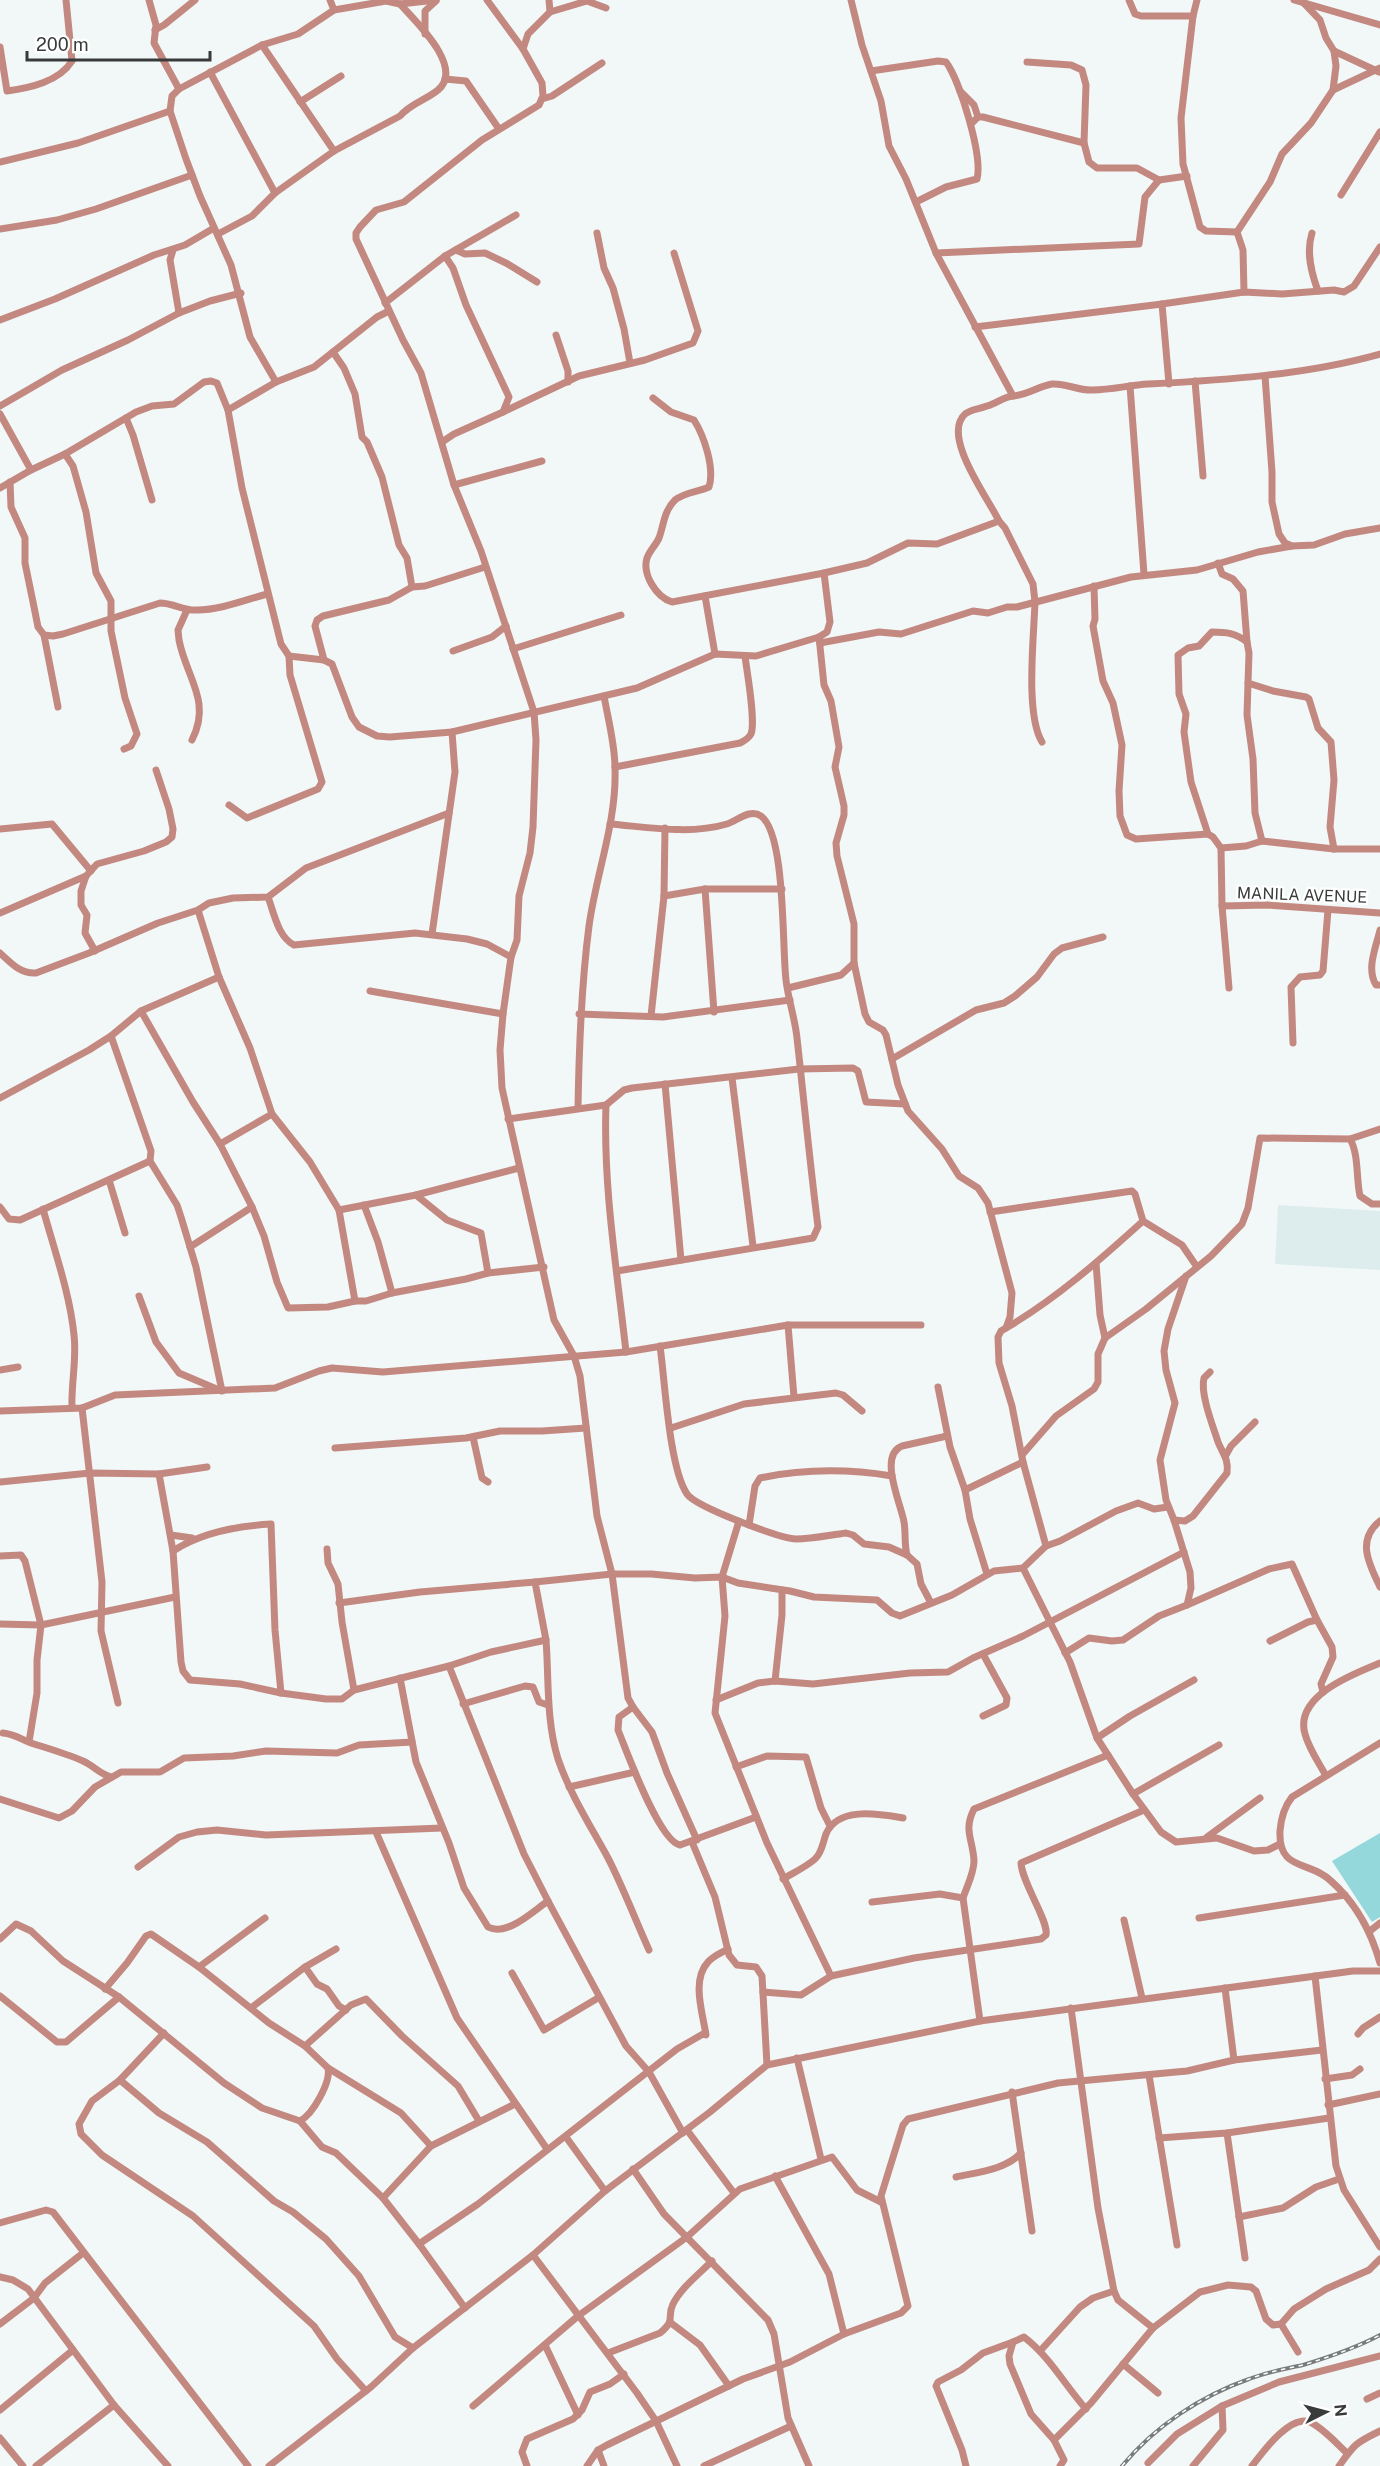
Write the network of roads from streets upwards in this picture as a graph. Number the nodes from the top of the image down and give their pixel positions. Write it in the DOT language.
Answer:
graph roads {
  1 [pos="66,0"];
  2 [pos="149,0"];
  3 [pos="195,0"];
  4 [pos="330,0"];
  5 [pos="437,0"];
  6 [pos="487,0"];
  7 [pos="549,0"];
  8 [pos="851,0"];
  9 [pos="1129,0"];
  10 [pos="1198,0"];
  11 [pos="1294,0"];
  12 [pos="1304,2"];
  13 [pos="400,4"];
  14 [pos="606,8"];
  15 [pos="334,10"];
  16 [pos="550,12"];
  17 [pos="1193,16"];
  18 [pos="1380,25"];
  19 [pos="155,30"];
  20 [pos="425,34"];
  21 [pos="262,45"];
  22 [pos="0,47"];
  23 [pos="523,49"];
  24 [pos="1334,51"];
  25 [pos="1027,62"];
  26 [pos="602,63"];
  27 [pos="1379,70"];
  28 [pos="872,71"];
  29 [pos="210,72"];
  30 [pos="340,76"];
  31 [pos="445,79"];
  32 [pos="179,88"];
  33 [pos="3,90"];
  34 [pos="960,90"];
  35 [pos="1333,90"];
  36 [pos="542,99"];
  37 [pos="300,102"];
  38 [pos="170,111"];
  39 [pos="978,117"];
  40 [pos="972,123"];
  41 [pos="499,129"];
  42 [pos="1380,132"];
  43 [pos="1084,143"];
  44 [pos="334,151"];
  45 [pos="0,162"];
  46 [pos="192,175"];
  47 [pos="1187,176"];
  48 [pos="1159,180"];
  49 [pos="275,193"];
  50 [pos="1341,195"];
  51 [pos="916,202"];
  52 [pos="516,215"];
  53 [pos="0,229"];
  54 [pos="216,231"];
  55 [pos="1237,232"];
  56 [pos="597,233"];
  57 [pos="1312,233"];
  58 [pos="1380,247"];
  59 [pos="173,250"];
  60 [pos="456,250"];
  61 [pos="674,253"];
  62 [pos="936,254"];
  63 [pos="446,256"];
  64 [pos="537,282"];
  65 [pos="1318,291"];
  66 [pos="1244,292"];
  67 [pos="240,293"];
  68 [pos="385,303"];
  69 [pos="1162,304"];
  70 [pos="389,311"];
  71 [pos="179,313"];
  72 [pos="0,320"];
  73 [pos="975,327"];
  74 [pos="556,335"];
  75 [pos="333,352"];
  76 [pos="1380,354"];
  77 [pos="630,363"];
  78 [pos="1265,376"];
  79 [pos="1195,381"];
  80 [pos="276,382"];
  81 [pos="568,382"];
  82 [pos="1169,384"];
  83 [pos="1130,386"];
  84 [pos="1013,396"];
  85 [pos="653,398"];
  86 [pos="0,406"];
  87 [pos="228,410"];
  88 [pos="503,412"];
  89 [pos="0,414"];
  90 [pos="126,418"];
  91 [pos="442,442"];
  92 [pos="65,454"];
  93 [pos="542,461"];
  94 [pos="31,470"];
  95 [pos="1203,476"];
  96 [pos="10,482"];
  97 [pos="454,485"];
  98 [pos="0,488"];
  99 [pos="152,500"];
  100 [pos="999,521"];
  101 [pos="1380,528"];
  102 [pos="1292,546"];
  103 [pos="1218,563"];
  104 [pos="486,567"];
  105 [pos="824,573"];
  106 [pos="1144,574"];
  107 [pos="1094,586"];
  108 [pos="412,587"];
  109 [pos="267,594"];
  110 [pos="705,596"];
  111 [pos="1035,602"];
  112 [pos="186,610"];
  113 [pos="621,615"];
  114 [pos="113,618"];
  115 [pos="506,626"];
  116 [pos="44,635"];
  117 [pos="820,640"];
  118 [pos="1247,642"];
  119 [pos="513,649"];
  120 [pos="453,651"];
  121 [pos="715,654"];
  122 [pos="289,656"];
  123 [pos="745,657"];
  124 [pos="324,660"];
  125 [pos="1248,683"];
  126 [pos="604,696"];
  127 [pos="58,707"];
  128 [pos="534,712"];
  129 [pos="452,732"];
  130 [pos="192,740"];
  131 [pos="1042,742"];
  132 [pos="123,749"];
  133 [pos="615,767"];
  134 [pos="156,770"];
  135 [pos="229,805"];
  136 [pos="448,813"];
  137 [pos="610,824"];
  138 [pos="665,828"];
  139 [pos="0,829"];
  140 [pos="1208,834"];
  141 [pos="1262,841"];
  142 [pos="1221,848"];
  143 [pos="1334,849"];
  144 [pos="1380,849"];
  145 [pos="88,874"];
  146 [pos="705,889"];
  147 [pos="782,889"];
  148 [pos="664,896"];
  149 [pos="268,897"];
  150 [pos="1222,906"];
  151 [pos="198,910"];
  152 [pos="1329,910"];
  153 [pos="0,913"];
  154 [pos="1380,913"];
  155 [pos="1380,930"];
  156 [pos="432,934"];
  157 [pos="1103,937"];
  158 [pos="95,951"];
  159 [pos="0,953"];
  160 [pos="511,957"];
  161 [pos="854,963"];
  162 [pos="219,977"];
  163 [pos="1380,985"];
  164 [pos="788,988"];
  165 [pos="1229,988"];
  166 [pos="370,991"];
  167 [pos="790,1000"];
  168 [pos="141,1011"];
  169 [pos="714,1012"];
  170 [pos="503,1014"];
  171 [pos="579,1014"];
  172 [pos="651,1016"];
  173 [pos="111,1036"];
  174 [pos="1293,1043"];
  175 [pos="892,1059"];
  176 [pos="799,1069"];
  177 [pos="732,1078"];
  178 [pos="665,1084"];
  179 [pos="0,1098"];
  180 [pos="905,1104"];
  181 [pos="606,1105"];
  182 [pos="578,1108"];
  183 [pos="272,1114"];
  184 [pos="508,1119"];
  185 [pos="1380,1129"];
  186 [pos="1350,1139"];
  187 [pos="220,1144"];
  188 [pos="150,1161"];
  189 [pos="519,1167"];
  190 [pos="109,1180"];
  191 [pos="416,1195"];
  192 [pos="1380,1204"];
  193 [pos="364,1205"];
  194 [pos="0,1207"];
  195 [pos="252,1207"];
  196 [pos="43,1209"];
  197 [pos="339,1210"];
  198 [pos="990,1212"];
  199 [pos="1143,1221"];
  200 [pos="125,1233"];
  201 [pos="753,1246"];
  202 [pos="190,1247"];
  203 [pos="681,1260"];
  204 [pos="1096,1263"];
  205 [pos="544,1267"];
  206 [pos="1197,1267"];
  207 [pos="617,1271"];
  208 [pos="488,1273"];
  209 [pos="1186,1276"];
  210 [pos="393,1293"];
  211 [pos="139,1296"];
  212 [pos="355,1301"];
  213 [pos="788,1325"];
  214 [pos="921,1325"];
  215 [pos="1006,1328"];
  216 [pos="1106,1338"];
  217 [pos="660,1346"];
  218 [pos="626,1352"];
  219 [pos="574,1356"];
  220 [pos="18,1367"];
  221 [pos="0,1370"];
  222 [pos="1210,1372"];
  223 [pos="938,1387"];
  224 [pos="222,1391"];
  225 [pos="794,1397"];
  226 [pos="72,1408"];
  227 [pos="82,1408"];
  228 [pos="0,1411"];
  229 [pos="862,1411"];
  230 [pos="1255,1422"];
  231 [pos="586,1428"];
  232 [pos="670,1428"];
  233 [pos="947,1436"];
  234 [pos="473,1437"];
  235 [pos="335,1449"];
  236 [pos="1226,1455"];
  237 [pos="1023,1458"];
  238 [pos="207,1467"];
  239 [pos="90,1473"];
  240 [pos="159,1474"];
  241 [pos="892,1476"];
  242 [pos="0,1482"];
  243 [pos="488,1482"];
  244 [pos="965,1490"];
  245 [pos="1168,1507"];
  246 [pos="1174,1520"];
  247 [pos="739,1521"];
  248 [pos="1380,1521"];
  249 [pos="749,1525"];
  250 [pos="171,1535"];
  251 [pos="192,1538"];
  252 [pos="1046,1546"];
  253 [pos="327,1549"];
  254 [pos="173,1551"];
  255 [pos="1184,1552"];
  256 [pos="908,1555"];
  257 [pos="0,1556"];
  258 [pos="1023,1568"];
  259 [pos="612,1574"];
  260 [pos="987,1574"];
  261 [pos="722,1577"];
  262 [pos="535,1582"];
  263 [pos="1380,1587"];
  264 [pos="782,1590"];
  265 [pos="175,1597"];
  266 [pos="339,1603"];
  267 [pos="931,1603"];
  268 [pos="1187,1605"];
  269 [pos="101,1611"];
  270 [pos="1317,1620"];
  271 [pos="1050,1622"];
  272 [pos="0,1624"];
  273 [pos="41,1625"];
  274 [pos="546,1640"];
  275 [pos="1270,1641"];
  276 [pos="1065,1653"];
  277 [pos="983,1654"];
  278 [pos="1380,1663"];
  279 [pos="449,1666"];
  280 [pos="400,1678"];
  281 [pos="1194,1680"];
  282 [pos="775,1681"];
  283 [pos="354,1690"];
  284 [pos="1323,1692"];
  285 [pos="281,1693"];
  286 [pos="716,1700"];
  287 [pos="118,1702"];
  288 [pos="463,1704"];
  289 [pos="548,1705"];
  290 [pos="633,1707"];
  291 [pos="983,1716"];
  292 [pos="3,1733"];
  293 [pos="1097,1738"];
  294 [pos="29,1742"];
  295 [pos="412,1742"];
  296 [pos="1380,1743"];
  297 [pos="1219,1745"];
  298 [pos="1108,1755"];
  299 [pos="736,1767"];
  300 [pos="635,1772"];
  301 [pos="1326,1776"];
  302 [pos="111,1777"];
  303 [pos="570,1787"];
  304 [pos="1133,1794"];
  305 [pos="1260,1798"];
  306 [pos="0,1799"];
  307 [pos="1144,1810"];
  308 [pos="756,1817"];
  309 [pos="903,1818"];
  310 [pos="830,1826"];
  311 [pos="442,1828"];
  312 [pos="376,1832"];
  313 [pos="1207,1837"];
  314 [pos="695,1841"];
  315 [pos="1280,1844"];
  316 [pos="138,1867"];
  317 [pos="783,1879"];
  318 [pos="1345,1895"];
  319 [pos="963,1898"];
  320 [pos="548,1902"];
  321 [pos="873,1902"];
  322 [pos="265,1918"];
  323 [pos="1199,1918"];
  324 [pos="1124,1920"];
  325 [pos="1380,1923"];
  326 [pos="1370,1931"];
  327 [pos="0,1940"];
  328 [pos="336,1949"];
  329 [pos="728,1949"];
  330 [pos="650,1950"];
  331 [pos="969,1951"];
  332 [pos="1380,1963"];
  333 [pos="199,1967"];
  334 [pos="305,1967"];
  335 [pos="1380,1971"];
  336 [pos="512,1973"];
  337 [pos="831,1976"];
  338 [pos="1315,1976"];
  339 [pos="1225,1988"];
  340 [pos="105,1989"];
  341 [pos="763,1992"];
  342 [pos="0,1996"];
  343 [pos="119,1997"];
  344 [pos="598,1998"];
  345 [pos="1142,1998"];
  346 [pos="251,2008"];
  347 [pos="1071,2008"];
  348 [pos="346,2010"];
  349 [pos="1380,2017"];
  350 [pos="980,2021"];
  351 [pos="164,2033"];
  352 [pos="1358,2034"];
  353 [pos="306,2046"];
  354 [pos="1322,2050"];
  355 [pos="797,2058"];
  356 [pos="1234,2060"];
  357 [pos="767,2065"];
  358 [pos="328,2068"];
  359 [pos="1360,2069"];
  360 [pos="649,2072"];
  361 [pos="1149,2075"];
  362 [pos="1325,2079"];
  363 [pos="120,2080"];
  364 [pos="1083,2081"];
  365 [pos="1012,2092"];
  366 [pos="1380,2094"];
  367 [pos="515,2104"];
  368 [pos="1328,2105"];
  369 [pos="1329,2118"];
  370 [pos="300,2121"];
  371 [pos="479,2121"];
  372 [pos="685,2131"];
  373 [pos="1227,2133"];
  374 [pos="566,2137"];
  375 [pos="1159,2138"];
  376 [pos="431,2146"];
  377 [pos="547,2150"];
  378 [pos="1021,2153"];
  379 [pos="821,2159"];
  380 [pos="633,2169"];
  381 [pos="775,2176"];
  382 [pos="956,2177"];
  383 [pos="1339,2179"];
  384 [pos="605,2192"];
  385 [pos="734,2193"];
  386 [pos="383,2198"];
  387 [pos="881,2202"];
  388 [pos="1239,2217"];
  389 [pos="0,2223"];
  390 [pos="1032,2231"];
  391 [pos="687,2237"];
  392 [pos="419,2244"];
  393 [pos="1177,2245"];
  394 [pos="1380,2247"];
  395 [pos="83,2253"];
  396 [pos="533,2255"];
  397 [pos="1245,2258"];
  398 [pos="1380,2259"];
  399 [pos="711,2261"];
  400 [pos="0,2277"];
  401 [pos="1114,2291"];
  402 [pos="34,2298"];
  403 [pos="465,2308"];
  404 [pos="578,2316"];
  405 [pos="671,2323"];
  406 [pos="0,2324"];
  407 [pos="1281,2324"];
  408 [pos="1153,2328"];
  409 [pos="844,2334"];
  410 [pos="1013,2342"];
  411 [pos="544,2345"];
  412 [pos="413,2348"];
  413 [pos="73,2350"];
  414 [pos="1041,2350"];
  415 [pos="1298,2352"];
  416 [pos="608,2353"];
  417 [pos="1380,2356"];
  418 [pos="1123,2364"];
  419 [pos="780,2367"];
  420 [pos="624,2374"];
  421 [pos="729,2386"];
  422 [pos="366,2391"];
  423 [pos="1158,2393"];
  424 [pos="1380,2393"];
  425 [pos="1367,2399"];
  426 [pos="114,2404"];
  427 [pos="473,2406"];
  428 [pos="1222,2406"];
  429 [pos="1086,2409"];
  430 [pos="0,2410"];
  431 [pos="578,2415"];
  432 [pos="656,2421"];
  433 [pos="790,2426"];
  434 [pos="1380,2431"];
  435 [pos="0,2438"];
  436 [pos="1054,2440"];
  437 [pos="598,2450"];
  438 [pos="1347,2452"];
  439 [pos="1148,2463"];
  440 [pos="164,2465"];
  441 [pos="1342,2465"];
  442 [pos="23,2466"];
  443 [pos="36,2466"];
  444 [pos="248,2466"];
  445 [pos="268,2466"];
  446 [pos="527,2466"];
  447 [pos="587,2466"];
  448 [pos="604,2466"];
  449 [pos="677,2466"];
  450 [pos="704,2466"];
  451 [pos="809,2466"];
  452 [pos="966,2466"];
  453 [pos="1060,2466"];
  454 [pos="1193,2466"];
  455 [pos="1252,2466"];
  1 -- 33 [label="street"];
  2 -- 19 [label="street"];
  3 -- 19 [label="street"];
  4 -- 15 [label="street"];
  5 -- 13 [label="street"];
  5 -- 20 [label="street"];
  6 -- 23 [label="street"];
  7 -- 16 [label="street"];
  8 -- 28 [label="street"];
  9 -- 17 [label="street"];
  10 -- 17 [label="street"];
  11 -- 12 [label="street"];
  12 -- 18 [label="street"];
  12 -- 24 [label="street"];
  13 -- 15 [label="street"];
  13 -- 20 [label="street"];
  14 -- 16 [label="street"];
  15 -- 21 [label="street"];
  16 -- 23 [label="street"];
  17 -- 47 [label="street"];
  19 -- 32 [label="street"];
  20 -- 31 [label="street"];
  21 -- 29 [label="street"];
  21 -- 37 [label="street"];
  22 -- 33 [label="street"];
  23 -- 36 [label="street"];
  24 -- 27 [label="street"];
  24 -- 35 [label="street"];
  25 -- 43 [label="street"];
  26 -- 36 [label="street"];
  27 -- 35 [label="street"];
  28 -- 34 [label="street"];
  28 -- 51 [label="street"];
  29 -- 32 [label="street"];
  29 -- 49 [label="street"];
  30 -- 37 [label="street"];
  31 -- 41 [label="street"];
  31 -- 44 [label="street"];
  32 -- 38 [label="street"];
  34 -- 39 [label="street"];
  34 -- 40 [label="street"];
  35 -- 55 [label="street"];
  36 -- 41 [label="street"];
  37 -- 44 [label="street"];
  38 -- 45 [label="street"];
  38 -- 46 [label="street"];
  39 -- 40 [label="street"];
  39 -- 43 [label="street"];
  40 -- 51 [label="street"];
  41 -- 68 [label="street"];
  42 -- 50 [label="street"];
  43 -- 48 [label="street"];
  44 -- 49 [label="street"];
  46 -- 53 [label="street"];
  46 -- 54 [label="street"];
  47 -- 48 [label="street"];
  47 -- 55 [label="street"];
  48 -- 62 [label="street"];
  49 -- 54 [label="street"];
  51 -- 62 [label="street"];
  52 -- 60 [label="street"];
  54 -- 59 [label="street"];
  54 -- 67 [label="street"];
  55 -- 66 [label="street"];
  56 -- 77 [label="street"];
  57 -- 65 [label="street"];
  58 -- 65 [label="street"];
  59 -- 71 [label="street"];
  59 -- 72 [label="street"];
  60 -- 63 [label="street"];
  60 -- 64 [label="street"];
  61 -- 77 [label="street"];
  62 -- 73 [label="street"];
  63 -- 68 [label="street"];
  63 -- 88 [label="street"];
  65 -- 66 [label="street"];
  66 -- 69 [label="street"];
  67 -- 71 [label="street"];
  67 -- 80 [label="street"];
  68 -- 70 [label="street"];
  69 -- 73 [label="street"];
  69 -- 82 [label="street"];
  70 -- 75 [label="street"];
  70 -- 91 [label="street"];
  71 -- 86 [label="street"];
  73 -- 84 [label="street"];
  74 -- 81 [label="street"];
  75 -- 80 [label="street"];
  75 -- 108 [label="street"];
  76 -- 78 [label="street"];
  77 -- 81 [label="street"];
  78 -- 79 [label="street"];
  78 -- 102 [label="street"];
  79 -- 82 [label="street"];
  79 -- 95 [label="street"];
  80 -- 87 [label="street"];
  81 -- 88 [label="street"];
  82 -- 83 [label="street"];
  83 -- 84 [label="street"];
  83 -- 106 [label="street"];
  84 -- 100 [label="street"];
  85 -- 110 [label="street"];
  87 -- 90 [label="street"];
  87 -- 109 [label="street"];
  88 -- 91 [label="street"];
  89 -- 94 [label="street"];
  90 -- 92 [label="street"];
  90 -- 99 [label="street"];
  91 -- 97 [label="street"];
  92 -- 94 [label="street"];
  92 -- 114 [label="street"];
  93 -- 97 [label="street"];
  94 -- 96 [label="street"];
  96 -- 98 [label="street"];
  96 -- 116 [label="street"];
  97 -- 104 [label="street"];
  100 -- 105 [label="street"];
  100 -- 111 [label="street"];
  101 -- 102 [label="street"];
  102 -- 103 [label="street"];
  103 -- 106 [label="street"];
  103 -- 118 [label="street"];
  104 -- 108 [label="street"];
  104 -- 115 [label="street"];
  105 -- 110 [label="street"];
  105 -- 117 [label="street"];
  106 -- 107 [label="street"];
  107 -- 111 [label="street"];
  107 -- 140 [label="street"];
  108 -- 124 [label="street"];
  109 -- 112 [label="street"];
  109 -- 122 [label="street"];
  110 -- 121 [label="street"];
  111 -- 117 [label="street"];
  111 -- 131 [label="street"];
  112 -- 114 [label="street"];
  112 -- 130 [label="street"];
  113 -- 119 [label="street"];
  114 -- 116 [label="street"];
  114 -- 132 [label="street"];
  115 -- 119 [label="street"];
  115 -- 120 [label="street"];
  116 -- 127 [label="street"];
  117 -- 123 [label="street"];
  117 -- 161 [label="street"];
  118 -- 125 [label="street"];
  118 -- 140 [label="street"];
  119 -- 128 [label="street"];
  121 -- 123 [label="street"];
  121 -- 126 [label="street"];
  122 -- 124 [label="street"];
  122 -- 135 [label="street"];
  123 -- 133 [label="street"];
  124 -- 129 [label="street"];
  125 -- 141 [label="street"];
  125 -- 143 [label="street"];
  126 -- 128 [label="street"];
  126 -- 133 [label="street"];
  128 -- 129 [label="street"];
  128 -- 160 [label="street"];
  129 -- 136 [label="street"];
  133 -- 137 [label="street"];
  134 -- 145 [label="street"];
  136 -- 149 [label="street"];
  136 -- 156 [label="street"];
  137 -- 138 [label="street"];
  137 -- 171 [label="street"];
  138 -- 147 [label="street"];
  138 -- 148 [label="street"];
  139 -- 145 [label="street"];
  140 -- 142 [label="street"];
  141 -- 142 [label="street"];
  141 -- 143 [label="street"];
  142 -- 150 [label="street"];
  143 -- 144 [label="street"];
  145 -- 153 [label="street"];
  145 -- 158 [label="street"];
  146 -- 147 [label="street"];
  146 -- 148 [label="street"];
  146 -- 169 [label="street"];
  147 -- 164 [label="street"];
  148 -- 172 [label="street"];
  149 -- 151 [label="street"];
  149 -- 156 [label="street"];
  150 -- 152 [label="street, MANILA AVENUE"];
  150 -- 165 [label="street"];
  151 -- 158 [label="street"];
  151 -- 162 [label="street"];
  152 -- 154 [label="street, MANILA AVENUE"];
  152 -- 174 [label="street"];
  155 -- 163 [label="street"];
  156 -- 160 [label="street"];
  157 -- 175 [label="street"];
  158 -- 159 [label="street"];
  160 -- 170 [label="street"];
  161 -- 164 [label="street"];
  161 -- 175 [label="street"];
  162 -- 168 [label="street"];
  162 -- 183 [label="street"];
  164 -- 167 [label="street"];
  166 -- 170 [label="street"];
  167 -- 169 [label="street"];
  167 -- 176 [label="street"];
  168 -- 173 [label="street"];
  168 -- 187 [label="street"];
  169 -- 172 [label="street"];
  170 -- 184 [label="street"];
  171 -- 172 [label="street"];
  171 -- 182 [label="street"];
  173 -- 179 [label="street"];
  173 -- 188 [label="street"];
  175 -- 180 [label="street"];
  176 -- 177 [label="street"];
  176 -- 180 [label="street"];
  176 -- 201 [label="street"];
  177 -- 178 [label="street"];
  177 -- 201 [label="street"];
  178 -- 181 [label="street"];
  178 -- 203 [label="street"];
  180 -- 198 [label="street"];
  181 -- 182 [label="street"];
  181 -- 207 [label="street"];
  182 -- 184 [label="street"];
  183 -- 187 [label="street"];
  183 -- 197 [label="street"];
  184 -- 189 [label="street"];
  185 -- 186 [label="street"];
  186 -- 192 [label="street"];
  186 -- 206 [label="street"];
  187 -- 195 [label="street"];
  188 -- 190 [label="street"];
  188 -- 202 [label="street"];
  189 -- 191 [label="street"];
  189 -- 205 [label="street"];
  190 -- 196 [label="street"];
  190 -- 200 [label="street"];
  191 -- 193 [label="street"];
  191 -- 208 [label="street"];
  193 -- 197 [label="street"];
  193 -- 210 [label="street"];
  194 -- 196 [label="street"];
  195 -- 202 [label="street"];
  195 -- 212 [label="street"];
  196 -- 226 [label="street"];
  197 -- 212 [label="street"];
  198 -- 199 [label="street"];
  198 -- 215 [label="street"];
  199 -- 204 [label="street"];
  199 -- 206 [label="street"];
  201 -- 203 [label="street"];
  202 -- 224 [label="street"];
  203 -- 207 [label="street"];
  204 -- 215 [label="street"];
  204 -- 216 [label="street"];
  205 -- 208 [label="street"];
  205 -- 219 [label="street"];
  206 -- 209 [label="street"];
  207 -- 218 [label="street"];
  208 -- 210 [label="street"];
  209 -- 216 [label="street"];
  209 -- 245 [label="street"];
  210 -- 212 [label="street"];
  211 -- 224 [label="street"];
  213 -- 214 [label="street"];
  213 -- 217 [label="street"];
  213 -- 225 [label="street"];
  215 -- 237 [label="street"];
  216 -- 237 [label="street"];
  217 -- 218 [label="street"];
  217 -- 232 [label="street"];
  218 -- 219 [label="street"];
  219 -- 224 [label="street"];
  219 -- 231 [label="street"];
  220 -- 221 [label="street"];
  222 -- 236 [label="street"];
  223 -- 233 [label="street"];
  224 -- 227 [label="street"];
  225 -- 229 [label="street"];
  225 -- 232 [label="street"];
  226 -- 227 [label="street"];
  226 -- 228 [label="street"];
  227 -- 239 [label="street"];
  230 -- 236 [label="street"];
  231 -- 234 [label="street"];
  231 -- 259 [label="street"];
  232 -- 247 [label="street"];
  233 -- 241 [label="street"];
  233 -- 244 [label="street"];
  234 -- 235 [label="street"];
  234 -- 243 [label="street"];
  236 -- 246 [label="street"];
  237 -- 244 [label="street"];
  237 -- 252 [label="street"];
  238 -- 240 [label="street"];
  239 -- 240 [label="street"];
  239 -- 242 [label="street"];
  239 -- 269 [label="street"];
  240 -- 250 [label="street"];
  241 -- 249 [label="street"];
  241 -- 256 [label="street"];
  244 -- 260 [label="street"];
  245 -- 246 [label="street"];
  245 -- 252 [label="street"];
  246 -- 255 [label="street"];
  247 -- 249 [label="street"];
  247 -- 261 [label="street"];
  248 -- 263 [label="street"];
  249 -- 256 [label="street"];
  250 -- 251 [label="street"];
  250 -- 254 [label="street"];
  251 -- 254 [label="street"];
  251 -- 285 [label="street"];
  252 -- 258 [label="street"];
  253 -- 266 [label="street"];
  254 -- 265 [label="street"];
  255 -- 268 [label="street"];
  255 -- 271 [label="street"];
  256 -- 267 [label="street"];
  257 -- 273 [label="street"];
  258 -- 260 [label="street"];
  258 -- 271 [label="street"];
  259 -- 261 [label="street"];
  259 -- 262 [label="street"];
  259 -- 290 [label="street"];
  260 -- 267 [label="street"];
  261 -- 264 [label="street"];
  261 -- 286 [label="street"];
  262 -- 266 [label="street"];
  262 -- 274 [label="street"];
  264 -- 267 [label="street"];
  264 -- 282 [label="street"];
  265 -- 269 [label="street"];
  265 -- 285 [label="street"];
  266 -- 283 [label="street"];
  268 -- 270 [label="street"];
  268 -- 276 [label="street"];
  269 -- 273 [label="street"];
  269 -- 287 [label="street"];
  270 -- 275 [label="street"];
  270 -- 284 [label="street"];
  271 -- 276 [label="street"];
  271 -- 277 [label="street"];
  272 -- 273 [label="street"];
  273 -- 294 [label="street"];
  274 -- 279 [label="street"];
  274 -- 289 [label="street"];
  276 -- 293 [label="street"];
  277 -- 282 [label="street"];
  277 -- 291 [label="street"];
  278 -- 284 [label="street"];
  279 -- 280 [label="street"];
  279 -- 288 [label="street"];
  280 -- 283 [label="street"];
  280 -- 295 [label="street"];
  281 -- 293 [label="street"];
  282 -- 286 [label="street"];
  283 -- 285 [label="street"];
  284 -- 301 [label="street"];
  286 -- 299 [label="street"];
  288 -- 289 [label="street"];
  288 -- 320 [label="street"];
  289 -- 303 [label="street"];
  290 -- 300 [label="street"];
  290 -- 314 [label="street"];
  292 -- 294 [label="street"];
  293 -- 298 [label="street"];
  294 -- 302 [label="street"];
  295 -- 302 [label="street"];
  295 -- 311 [label="street"];
  296 -- 301 [label="street"];
  297 -- 304 [label="street"];
  298 -- 304 [label="street"];
  298 -- 319 [label="street"];
  299 -- 308 [label="street"];
  299 -- 310 [label="street"];
  300 -- 303 [label="street"];
  300 -- 314 [label="street"];
  301 -- 315 [label="street"];
  302 -- 306 [label="street"];
  303 -- 330 [label="street"];
  304 -- 307 [label="street"];
  305 -- 313 [label="street"];
  307 -- 313 [label="street"];
  307 -- 331 [label="street"];
  308 -- 314 [label="street"];
  308 -- 317 [label="street"];
  309 -- 310 [label="street"];
  310 -- 317 [label="street"];
  311 -- 312 [label="street"];
  311 -- 320 [label="street"];
  312 -- 316 [label="street"];
  312 -- 367 [label="street"];
  313 -- 315 [label="street"];
  314 -- 329 [label="street"];
  315 -- 318 [label="street"];
  317 -- 337 [label="street"];
  318 -- 323 [label="street"];
  318 -- 326 [label="street"];
  319 -- 321 [label="street"];
  319 -- 331 [label="street"];
  320 -- 344 [label="street"];
  322 -- 333 [label="street"];
  324 -- 345 [label="street"];
  325 -- 326 [label="street"];
  326 -- 332 [label="street"];
  327 -- 340 [label="street"];
  328 -- 334 [label="street"];
  329 -- 341 [label="street"];
  329 -- 360 [label="street"];
  331 -- 337 [label="street"];
  331 -- 350 [label="street"];
  333 -- 340 [label="street"];
  333 -- 346 [label="street"];
  334 -- 346 [label="street"];
  334 -- 348 [label="street"];
  335 -- 338 [label="street"];
  336 -- 344 [label="street"];
  337 -- 341 [label="street"];
  338 -- 339 [label="street"];
  338 -- 354 [label="street"];
  339 -- 345 [label="street"];
  339 -- 356 [label="street"];
  340 -- 343 [label="street"];
  341 -- 357 [label="street"];
  342 -- 343 [label="street"];
  343 -- 351 [label="street"];
  344 -- 360 [label="street"];
  345 -- 347 [label="street"];
  346 -- 353 [label="street"];
  347 -- 350 [label="street"];
  347 -- 364 [label="street"];
  348 -- 353 [label="street"];
  348 -- 371 [label="street"];
  349 -- 352 [label="street"];
  350 -- 355 [label="street"];
  351 -- 363 [label="street"];
  351 -- 370 [label="street"];
  353 -- 358 [label="street"];
  354 -- 356 [label="street"];
  354 -- 362 [label="street"];
  355 -- 357 [label="street"];
  355 -- 379 [label="street"];
  356 -- 361 [label="street"];
  357 -- 372 [label="street"];
  358 -- 370 [label="street"];
  358 -- 376 [label="street"];
  359 -- 362 [label="street"];
  360 -- 372 [label="street"];
  360 -- 374 [label="street"];
  361 -- 364 [label="street"];
  361 -- 375 [label="street"];
  362 -- 368 [label="street"];
  363 -- 412 [label="street"];
  363 -- 422 [label="street"];
  364 -- 365 [label="street"];
  364 -- 401 [label="street"];
  365 -- 378 [label="street"];
  365 -- 387 [label="street"];
  366 -- 368 [label="street"];
  367 -- 371 [label="street"];
  367 -- 377 [label="street"];
  368 -- 369 [label="street"];
  369 -- 373 [label="street"];
  369 -- 383 [label="street"];
  370 -- 386 [label="street"];
  371 -- 376 [label="street"];
  372 -- 380 [label="street"];
  372 -- 385 [label="street"];
  373 -- 375 [label="street"];
  373 -- 388 [label="street"];
  374 -- 377 [label="street"];
  374 -- 384 [label="street"];
  375 -- 393 [label="street"];
  376 -- 386 [label="street"];
  377 -- 392 [label="street"];
  378 -- 382 [label="street"];
  378 -- 390 [label="street"];
  379 -- 381 [label="street"];
  379 -- 387 [label="street"];
  380 -- 384 [label="street"];
  380 -- 391 [label="street"];
  381 -- 385 [label="street"];
  381 -- 409 [label="street"];
  383 -- 388 [label="street"];
  383 -- 394 [label="street"];
  384 -- 396 [label="street"];
  385 -- 391 [label="street"];
  386 -- 392 [label="street"];
  387 -- 409 [label="street"];
  388 -- 397 [label="street"];
  389 -- 395 [label="street"];
  391 -- 399 [label="street"];
  391 -- 404 [label="street"];
  392 -- 403 [label="street"];
  395 -- 402 [label="street"];
  395 -- 444 [label="street"];
  396 -- 403 [label="street"];
  396 -- 404 [label="street"];
  398 -- 407 [label="street"];
  399 -- 405 [label="street"];
  399 -- 419 [label="street"];
  400 -- 402 [label="street"];
  401 -- 408 [label="street"];
  401 -- 414 [label="street"];
  402 -- 406 [label="street"];
  402 -- 413 [label="street"];
  403 -- 412 [label="street"];
  404 -- 411 [label="street"];
  404 -- 416 [label="street"];
  405 -- 416 [label="street"];
  405 -- 421 [label="street"];
  407 -- 408 [label="street"];
  407 -- 415 [label="street"];
  408 -- 418 [label="street"];
  409 -- 419 [label="street"];
  410 -- 414 [label="street"];
  410 -- 436 [label="street"];
  410 -- 452 [label="street"];
  411 -- 427 [label="street"];
  411 -- 431 [label="street"];
  412 -- 422 [label="street"];
  413 -- 426 [label="street"];
  413 -- 430 [label="street"];
  414 -- 429 [label="street"];
  416 -- 420 [label="street"];
  417 -- 428 [label="street"];
  418 -- 423 [label="street"];
  418 -- 429 [label="street"];
  419 -- 421 [label="street"];
  419 -- 433 [label="street"];
  420 -- 431 [label="street"];
  420 -- 432 [label="street"];
  421 -- 432 [label="street"];
  422 -- 445 [label="street"];
  424 -- 425 [label="street"];
  426 -- 440 [label="street"];
  426 -- 443 [label="street"];
  428 -- 439 [label="street"];
  428 -- 454 [label="street"];
  429 -- 436 [label="street"];
  431 -- 446 [label="street"];
  432 -- 437 [label="street"];
  432 -- 449 [label="street"];
  433 -- 450 [label="street"];
  433 -- 451 [label="street"];
  434 -- 438 [label="street"];
  435 -- 442 [label="street"];
  436 -- 453 [label="street"];
  437 -- 447 [label="street"];
  437 -- 448 [label="street"];
  438 -- 441 [label="street"];
  438 -- 455 [label="street"];
}
